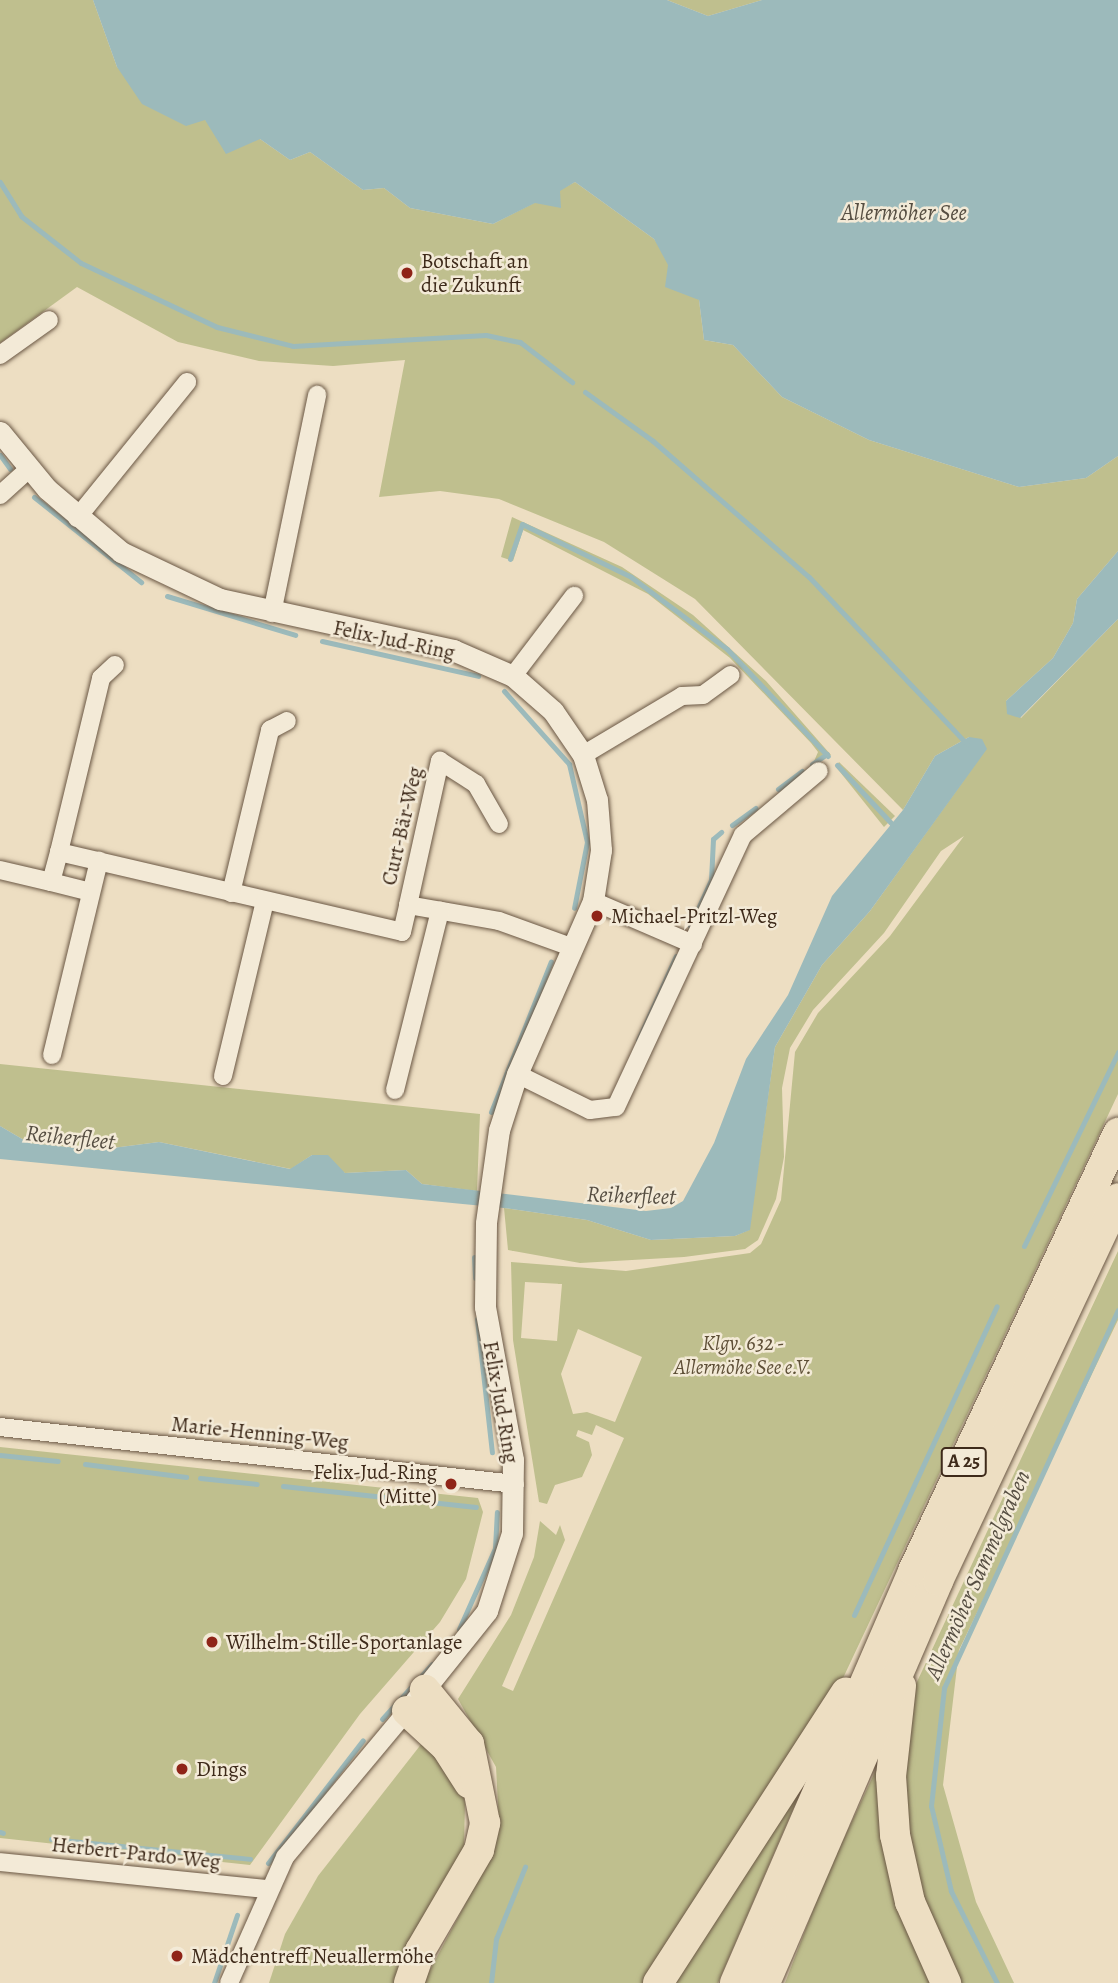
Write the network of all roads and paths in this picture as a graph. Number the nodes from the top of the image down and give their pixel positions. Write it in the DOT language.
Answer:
graph roads {
  1 [pos="49,320"];
  2 [pos="0,355"];
  3 [pos="187,382"];
  4 [pos="317,396"];
  5 [pos="0,432"];
  6 [pos="29,469"];
  7 [pos="0,495"];
  8 [pos="77,518"];
  9 [pos="574,596"];
  10 [pos="272,613"];
  11 [pos="115,665"];
  12 [pos="731,675"];
  13 [pos="513,676"];
  14 [pos="288,721"];
  15 [pos="583,755"];
  16 [pos="819,771"];
  17 [pos="499,824"];
  18 [pos="59,852"];
  19 [pos="99,861"];
  20 [pos="0,870"];
  21 [pos="51,882"];
  22 [pos="91,892"];
  23 [pos="231,893"];
  24 [pos="265,901"];
  25 [pos="593,901"];
  26 [pos="408,905"];
  27 [pos="440,911"];
  28 [pos="402,932"];
  29 [pos="433,939"];
  30 [pos="693,944"];
  31 [pos="574,947"];
  32 [pos="52,1055"];
  33 [pos="517,1074"];
  34 [pos="223,1076"];
  35 [pos="395,1090"];
  36 [pos="1118,1132"];
  37 [pos="1118,1198"];
  38 [pos="0,1427"];
  39 [pos="515,1484"];
  40 [pos="892,1652"];
  41 [pos="416,1700"];
  42 [pos="0,1862"];
  43 [pos="267,1889"];
  44 [pos="229,1983"];
  45 [pos="409,1983"];
  46 [pos="658,1983"];
  47 [pos="735,1983"];
  48 [pos="765,1983"];
  49 [pos="946,1983"];
  1 -- 2 [label="street"];
  3 -- 8 [label="street"];
  4 -- 10 [label="street"];
  5 -- 6 [label="street, Felix-Jud-Ring"];
  6 -- 7 [label="street"];
  6 -- 8 [label="street, Felix-Jud-Ring"];
  8 -- 10 [label="street, Felix-Jud-Ring"];
  9 -- 13 [label="street"];
  10 -- 13 [label="street, Felix-Jud-Ring"];
  11 -- 18 [label="street"];
  12 -- 15 [label="street"];
  13 -- 15 [label="street, Felix-Jud-Ring"];
  14 -- 23 [label="street"];
  15 -- 25 [label="street, Felix-Jud-Ring"];
  16 -- 30 [label="street"];
  17 -- 26 [label="street, Curt-Bär-Weg"];
  18 -- 19 [label="street"];
  18 -- 21 [label="street"];
  19 -- 22 [label="street"];
  19 -- 23 [label="street"];
  20 -- 21 [label="street"];
  21 -- 22 [label="street"];
  22 -- 32 [label="street"];
  23 -- 24 [label="street"];
  24 -- 28 [label="street"];
  24 -- 34 [label="street"];
  25 -- 30 [label="street"];
  25 -- 31 [label="street, Felix-Jud-Ring"];
  26 -- 27 [label="street, Curt-Bär-Weg"];
  26 -- 28 [label="street, Curt-Bär-Weg"];
  27 -- 29 [label="street"];
  27 -- 31 [label="street, Curt-Bär-Weg"];
  28 -- 29 [label="street"];
  29 -- 35 [label="street"];
  30 -- 33 [label="street"];
  31 -- 33 [label="street, Felix-Jud-Ring"];
  33 -- 39 [label="street, Felix-Jud-Ring"];
  36 -- 40 [label="highway, A 25"];
  37 -- 40 [label="highway, A 25"];
  38 -- 39 [label="street, Marie-Henning-Weg"];
  39 -- 41 [label="street, Felix-Jud-Ring"];
  40 -- 46 [label="highway"];
  40 -- 47 [label="highway, A 25"];
  40 -- 48 [label="highway, A 25"];
  40 -- 49 [label="highway"];
  41 -- 43 [label="street, Felix-Jud-Ring"];
  41 -- 45 [label="highway"];
  42 -- 43 [label="street, Herbert-Pardo-Weg"];
  43 -- 44 [label="street, Felix-Jud-Ring"];
}
